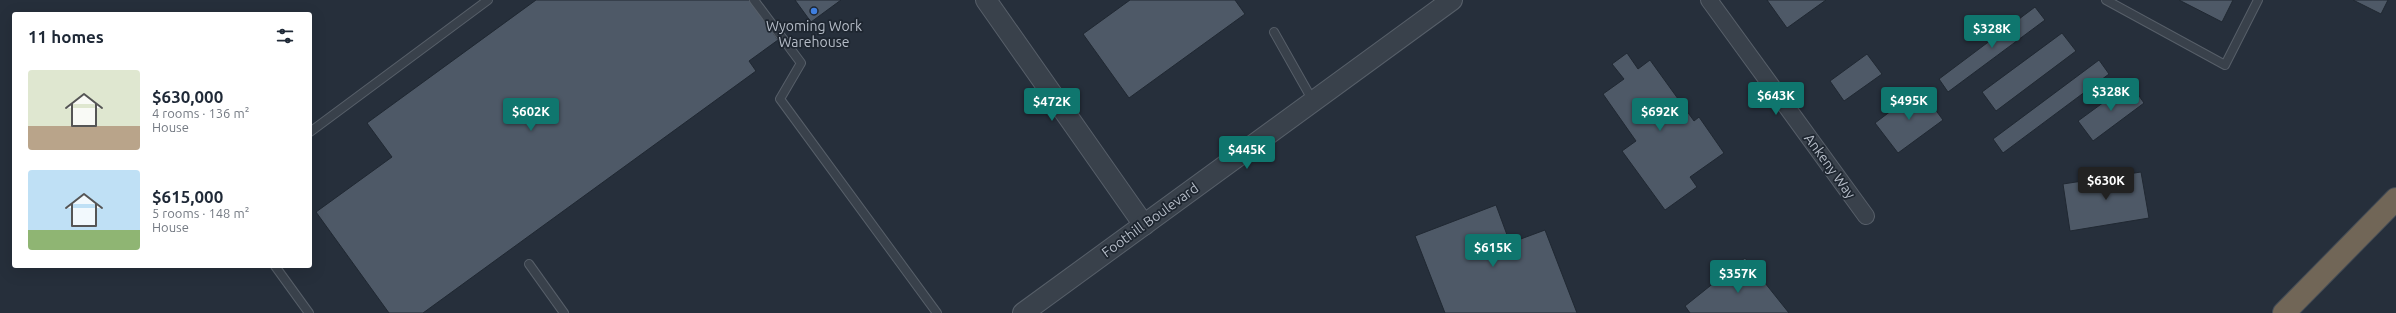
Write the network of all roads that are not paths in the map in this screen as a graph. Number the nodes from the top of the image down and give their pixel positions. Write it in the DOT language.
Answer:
graph roads {
  1 [pos="488,0"];
  2 [pos="754,0"];
  3 [pos="986,0"];
  4 [pos="1452,0"];
  5 [pos="1709,0"];
  6 [pos="2106,0"];
  7 [pos="2258,0"];
  8 [pos="1274,32"];
  9 [pos="1313,102"];
  10 [pos="312,131"];
  11 [pos="2396,199"];
  12 [pos="1866,216"];
  13 [pos="1144,225"];
  14 [pos="529,264"];
  15 [pos="276,268"];
  16 [pos="309,313"];
  17 [pos="564,313"];
  18 [pos="938,313"];
  19 [pos="1023,313"];
  20 [pos="2284,313"];
  1 -- 10 [label="lane"];
  2 -- 18 [label="lane"];
  3 -- 13 [label="street"];
  4 -- 9 [label="street, Foothill Boulevard"];
  5 -- 12 [label="street, Ankeny Way"];
  6 -- 7 [label="lane"];
  8 -- 9 [label="lane"];
  9 -- 13 [label="street, Foothill Boulevard"];
  11 -- 20 [label="highway"];
  13 -- 19 [label="street, Foothill Boulevard"];
  14 -- 17 [label="lane"];
  15 -- 16 [label="lane"];
}
